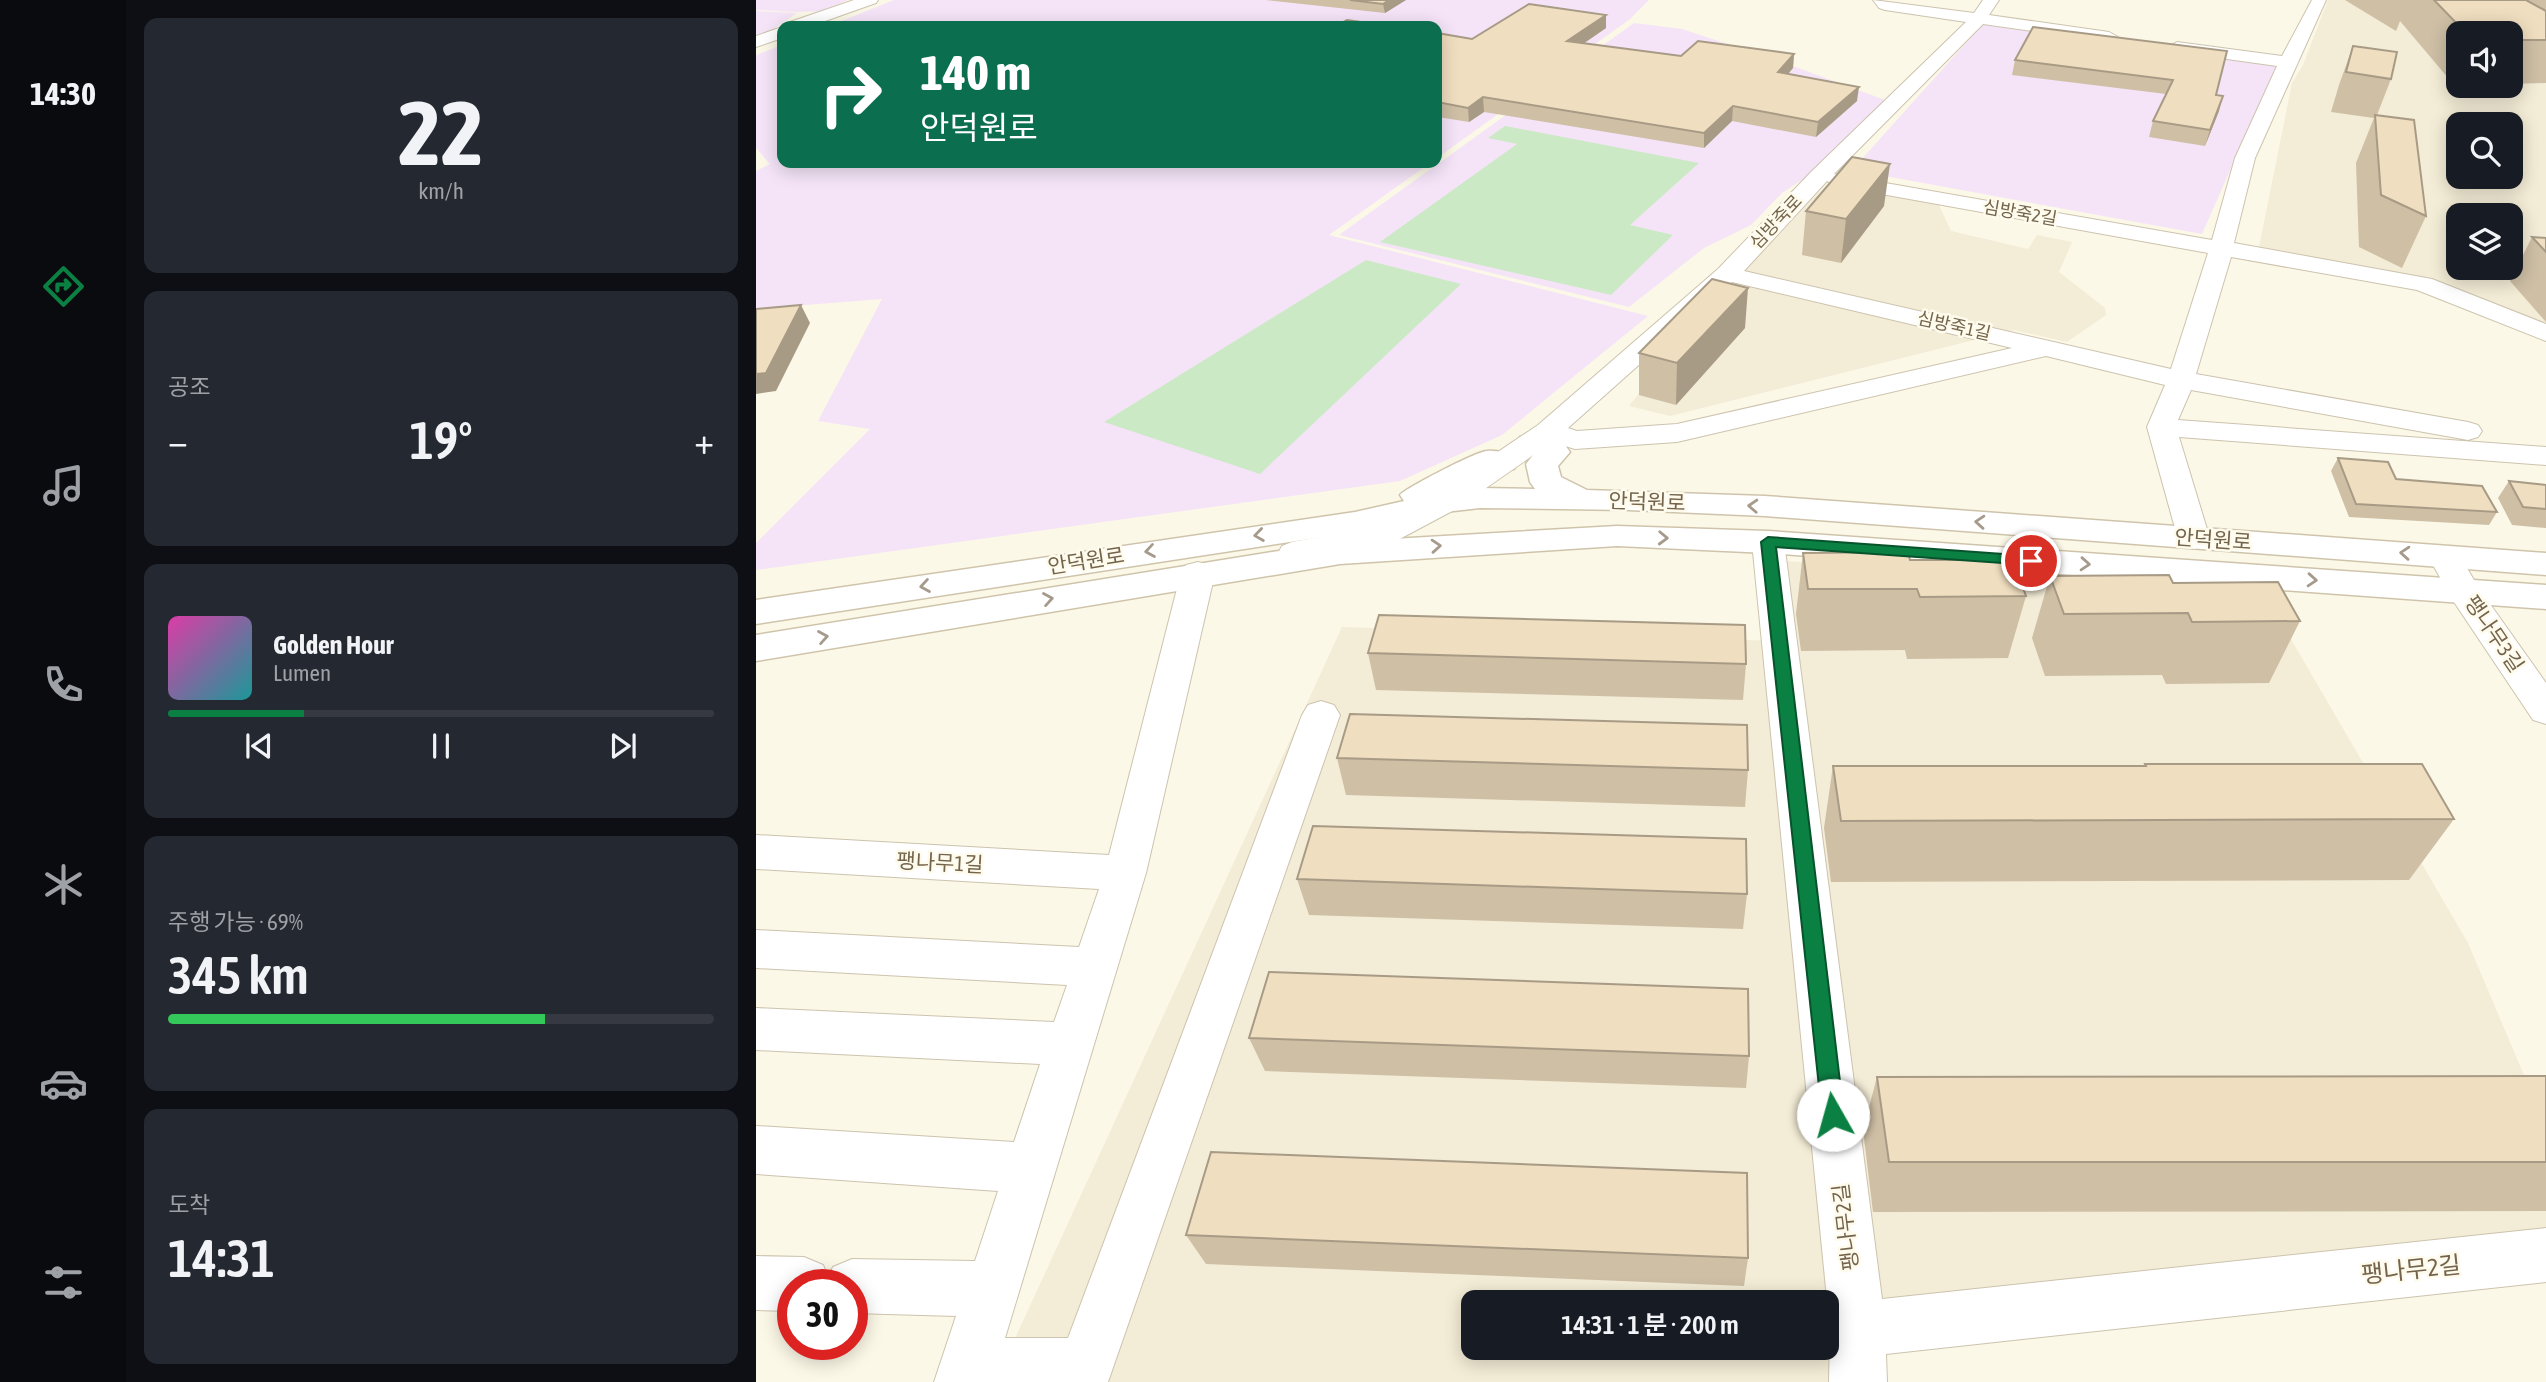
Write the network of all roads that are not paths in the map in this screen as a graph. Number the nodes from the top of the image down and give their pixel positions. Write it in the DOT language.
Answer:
graph roads {
  1 [pos="2305,0"];
  2 [pos="2318,0"];
  3 [pos="1883,2"];
  4 [pos="864,3"];
  5 [pos="1984,9"];
  6 [pos="811,21"];
  7 [pos="777,34"];
  8 [pos="2129,40"];
  9 [pos="756,42"];
  10 [pos="2157,44"];
  11 [pos="2288,62"];
  12 [pos="1819,177"];
  13 [pos="2221,250"];
  14 [pos="1727,274"];
  15 [pos="2546,333"];
  16 [pos="2050,348"];
  17 [pos="2181,380"];
  18 [pos="2161,428"];
  19 [pos="2468,431"];
  20 [pos="1539,437"];
  21 [pos="2546,456"];
  22 [pos="1503,462"];
  23 [pos="1580,499"];
  24 [pos="1445,502"];
  25 [pos="1355,522"];
  26 [pos="2194,538"];
  27 [pos="1768,542"];
  28 [pos="2444,556"];
  29 [pos="1272,563"];
  30 [pos="2546,564"];
  31 [pos="1198,573"];
  32 [pos="2464,591"];
  33 [pos="2546,597"];
  34 [pos="756,612"];
  35 [pos="756,648"];
  36 [pos="2546,711"];
  37 [pos="1321,715"];
  38 [pos="756,852"];
  39 [pos="1125,873"];
  40 [pos="756,949"];
  41 [pos="1095,967"];
  42 [pos="756,1028"];
  43 [pos="1071,1044"];
  44 [pos="756,1150"];
  45 [pos="1032,1168"];
  46 [pos="2546,1255"];
  47 [pos="756,1283"];
  48 [pos="777,1283"];
  49 [pos="868,1286"];
  50 [pos="993,1289"];
  51 [pos="1858,1355"];
  52 [pos="966,1374"];
  53 [pos="1872,1382"];
  1 -- 2 [label="street"];
  2 -- 11 [label="street"];
  3 -- 5 [label="street"];
  4 -- 6 [label="street"];
  5 -- 8 [label="street"];
  5 -- 12 [label="street, 심방죽로"];
  7 -- 9 [label="street"];
  10 -- 11 [label="street"];
  11 -- 13 [label="street"];
  12 -- 13 [label="street, 심방죽2길"];
  12 -- 14 [label="street, 심방죽로"];
  13 -- 15 [label="street, 심방죽2길"];
  13 -- 17 [label="street"];
  14 -- 16 [label="street, 심방죽1길"];
  14 -- 20 [label="street, 심방죽로"];
  16 -- 17 [label="street, 심방죽1길"];
  16 -- 20 [label="street"];
  17 -- 18 [label="street"];
  17 -- 19 [label="street, 심방죽1길"];
  18 -- 21 [label="street"];
  18 -- 26 [label="street"];
  20 -- 22 [label="street, 심방죽로"];
  20 -- 23 [label="street"];
  22 -- 24 [label="street, 심방죽로"];
  22 -- 25 [label="street"];
  23 -- 24 [label="street, 안덕원로"];
  26 -- 23 [label="street, 안덕원로, one-way"];
  24 -- 25 [label="street, 안덕원로"];
  24 -- 29 [label="street, 심방죽로"];
  25 -- 34 [label="street, 안덕원로, one-way"];
  28 -- 26 [label="street, 안덕원로, one-way"];
  29 -- 27 [label="street, 안덕원로, one-way"];
  27 -- 32 [label="street, 안덕원로, one-way"];
  27 -- 51 [label="street, 팽나무2길"];
  28 -- 30 [label="street, 안덕원로"];
  28 -- 32 [label="street, 팽나무3길"];
  29 -- 31 [label="street, 안덕원로"];
  35 -- 31 [label="street, 안덕원로, one-way"];
  31 -- 39 [label="street"];
  32 -- 33 [label="street, 안덕원로"];
  32 -- 36 [label="street, 팽나무3길"];
  37 -- 52 [label="street"];
  38 -- 39 [label="street, 팽나무1길"];
  39 -- 41 [label="street"];
  40 -- 41 [label="street"];
  41 -- 43 [label="street"];
  42 -- 43 [label="street"];
  43 -- 45 [label="street"];
  44 -- 45 [label="street"];
  45 -- 50 [label="street"];
  46 -- 51 [label="street, 팽나무2길"];
  47 -- 48 [label="street"];
  49 -- 50 [label="street"];
  50 -- 52 [label="street"];
  51 -- 53 [label="street, 팽나무2길"];
}
